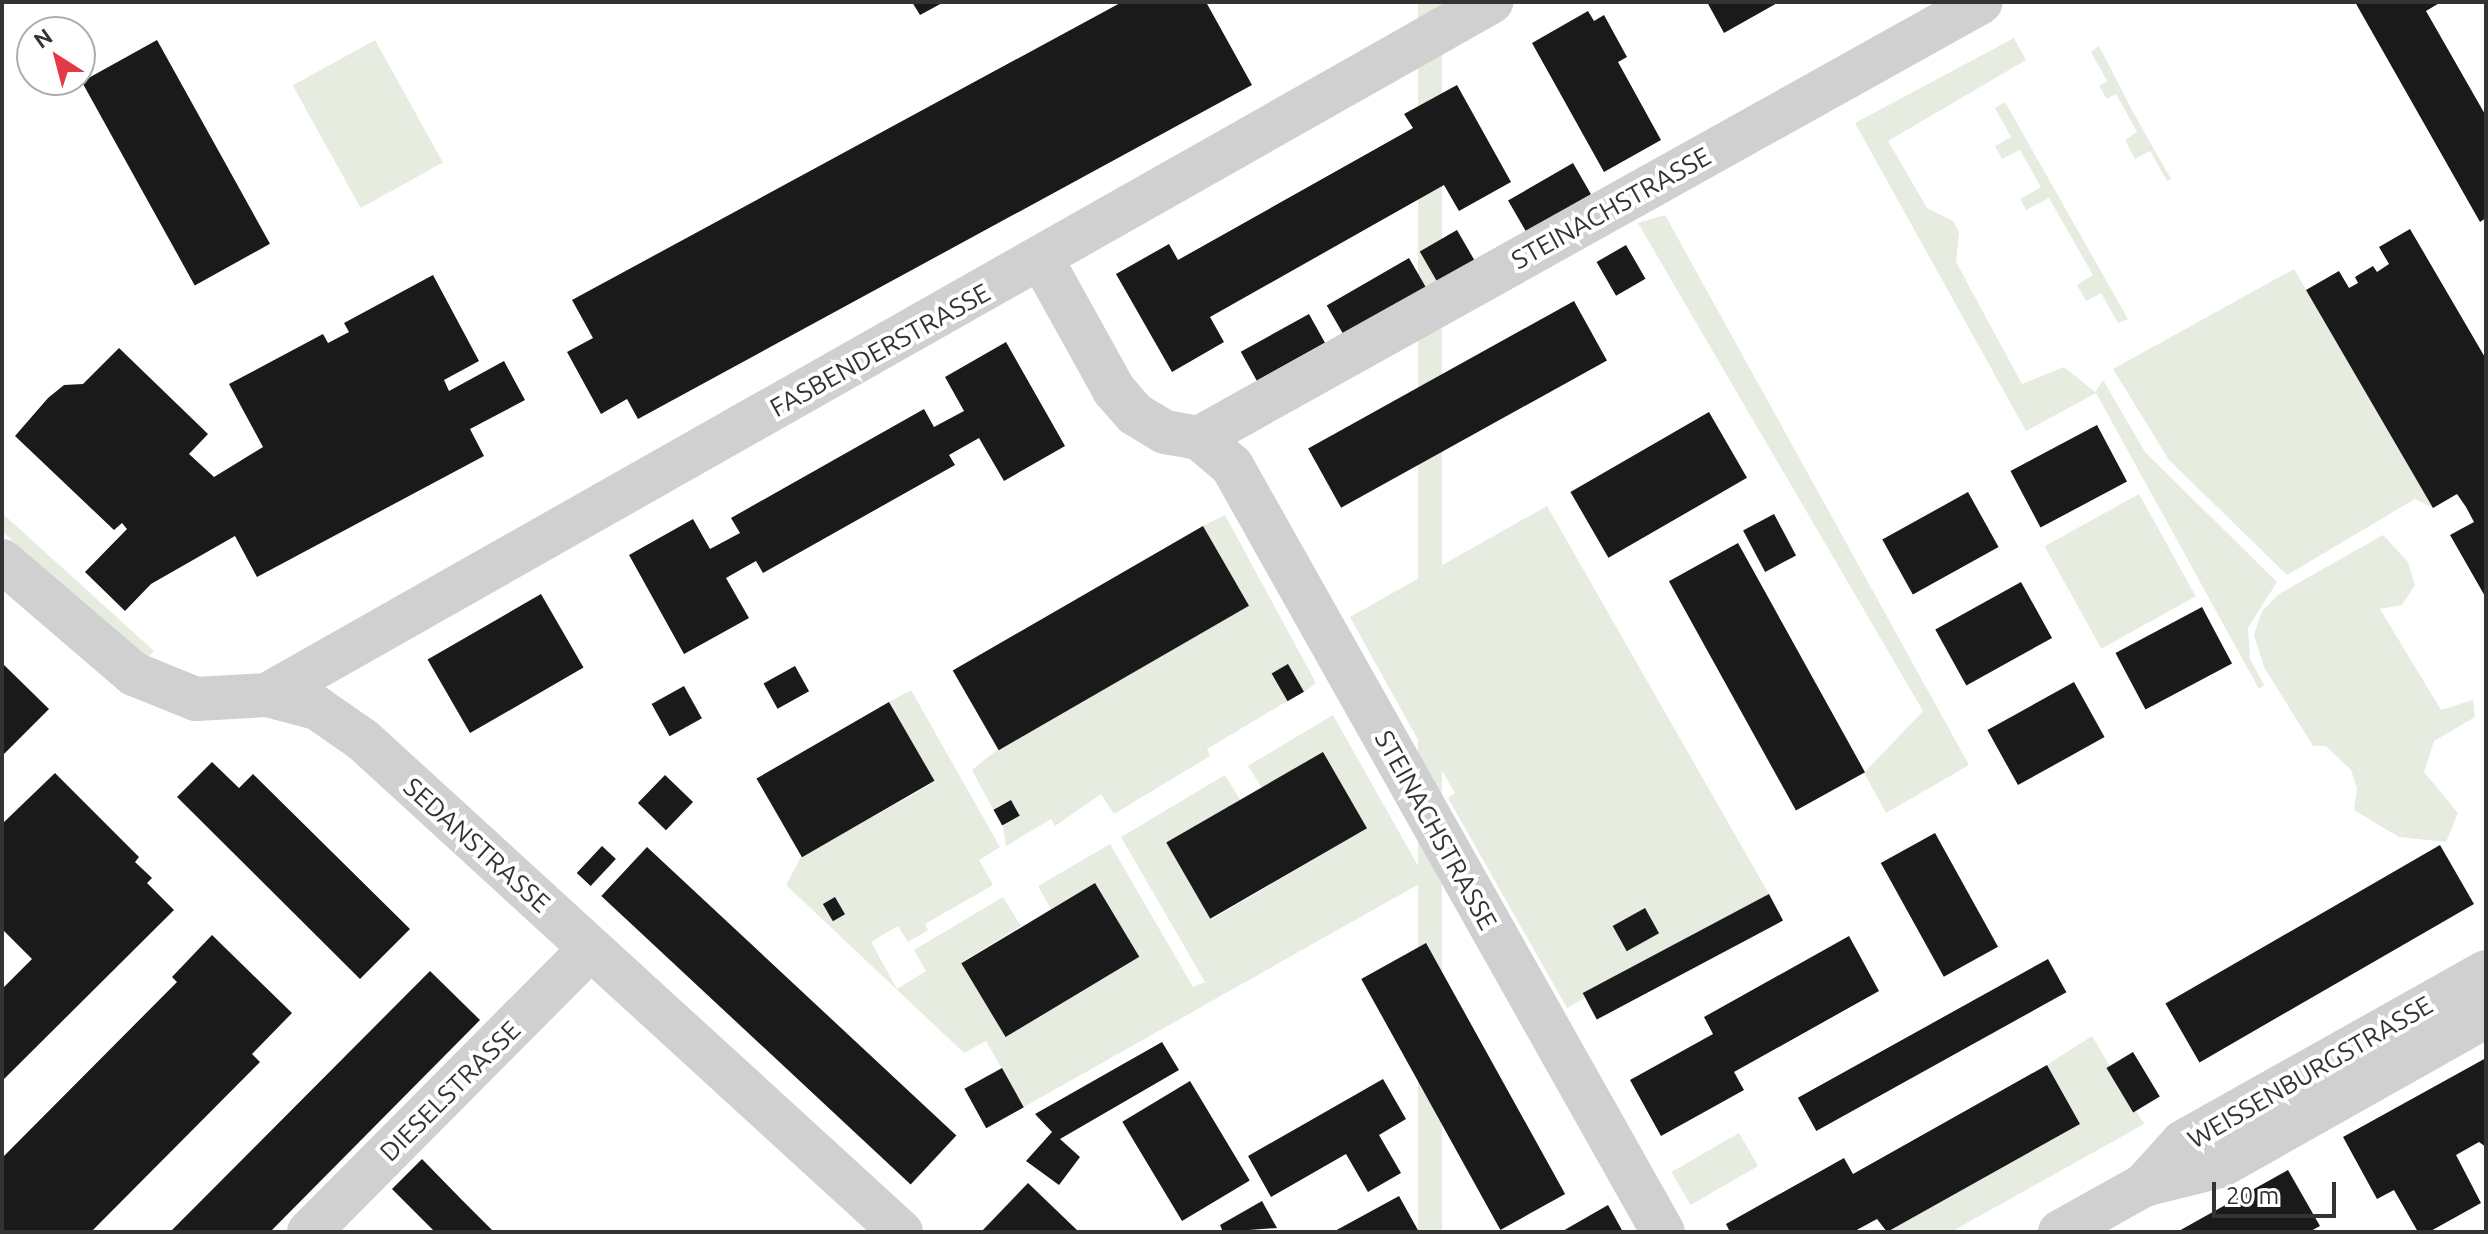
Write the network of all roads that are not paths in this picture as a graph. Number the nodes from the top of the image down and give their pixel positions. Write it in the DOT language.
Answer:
graph roads {
  1 [pos="1491,2"];
  2 [pos="1981,2"];
  3 [pos="1042,260"];
  4 [pos="1199,438"];
  5 [pos="2,561"];
  6 [pos="267,695"];
  7 [pos="590,949"];
  8 [pos="2486,972"];
  9 [pos="2486,1016"];
  10 [pos="2144,1185"];
  11 [pos="878,1225"];
  12 [pos="309,1232"];
  13 [pos="1663,1232"];
  14 [pos="2060,1232"];
  1 -- 3 [label="street, FASBENDERSTRASSE"];
  2 -- 4 [label="street, STEINACHSTRASSE"];
  3 -- 4 [label="street, STEINACHSTRASSE"];
  3 -- 6 [label="street, FASBENDERSTRASSE"];
  4 -- 13 [label="street, STEINACHSTRASSE"];
  5 -- 6 [label="street, SEDANSTRASSE"];
  6 -- 7 [label="street, SEDANSTRASSE"];
  7 -- 11 [label="street, SEDANSTRASSE"];
  7 -- 12 [label="street, DIESELSTRASSE"];
  8 -- 10 [label="street, WEISSENBURGSTRASSE"];
  9 -- 10 [label="street, WEISSENBURGSTRASSE"];
  10 -- 14 [label="street, WEISSENBURGSTRASSE"];
}
